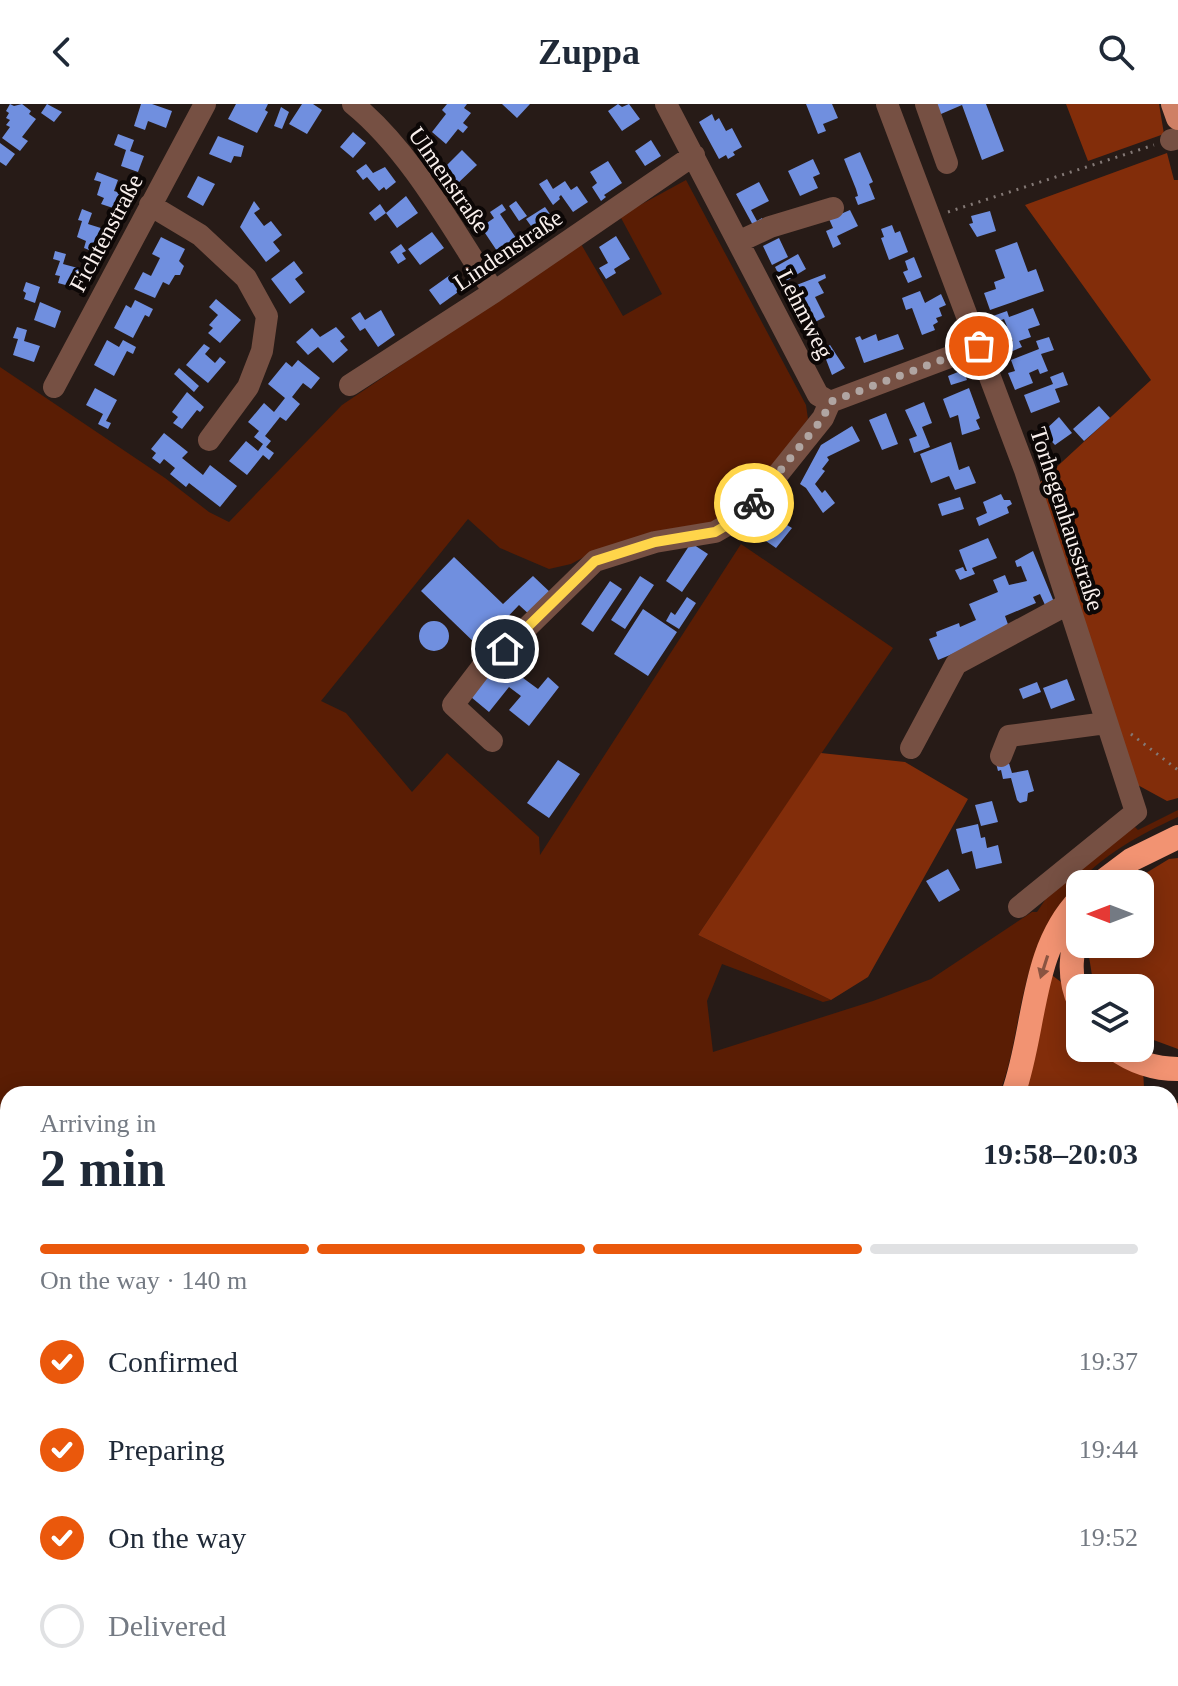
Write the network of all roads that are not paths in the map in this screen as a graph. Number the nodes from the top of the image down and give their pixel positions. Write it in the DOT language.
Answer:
graph roads {
  1 [pos="205,104"];
  2 [pos="353,104"];
  3 [pos="666,104"];
  4 [pos="887,104"];
  5 [pos="926,104"];
  6 [pos="1173,104"];
  7 [pos="1176,132"];
  8 [pos="694,155"];
  9 [pos="947,163"];
  10 [pos="150,205"];
  11 [pos="833,208"];
  12 [pos="738,242"];
  13 [pos="494,292"];
  14 [pos="979,346"];
  15 [pos="350,385"];
  16 [pos="54,387"];
  17 [pos="830,402"];
  18 [pos="209,440"];
  19 [pos="1068,604"];
  20 [pos="1106,723"];
  21 [pos="492,741"];
  22 [pos="911,748"];
  23 [pos="1001,756"];
  24 [pos="1178,837"];
  25 [pos="1118,870"];
  26 [pos="1019,907"];
  27 [pos="1066,917"];
  28 [pos="1139,1062"];
  29 [pos="1178,1069"];
  30 [pos="1015,1086"];
  1 -- 10 [label="street, Fichtenstraße"];
  2 -- 13 [label="street, Ulmenstraße"];
  3 -- 8 [label="street, Lehmweg"];
  4 -- 14 [label="street, Torhegenhausstraße"];
  5 -- 9 [label="street"];
  6 -- 7 [label="main road"];
  8 -- 12 [label="street, Lehmweg"];
  8 -- 13 [label="street, Lindenstraße"];
  10 -- 16 [label="street, Fichtenstraße"];
  10 -- 18 [label="street"];
  11 -- 12 [label="street"];
  12 -- 17 [label="street, Lehmweg"];
  13 -- 15 [label="street, Lindenstraße"];
  14 -- 17 [label="street"];
  14 -- 19 [label="street, Torhegenhausstraße"];
  17 -- 21 [label="street"];
  19 -- 20 [label="street, Torhegenhausstraße"];
  19 -- 22 [label="street"];
  20 -- 23 [label="street"];
  20 -- 26 [label="street, Torhegenhausstraße"];
  24 -- 25 [label="highway"];
  27 -- 30 [label="highway, one-way"];
  28 -- 29 [label="highway"];
}
